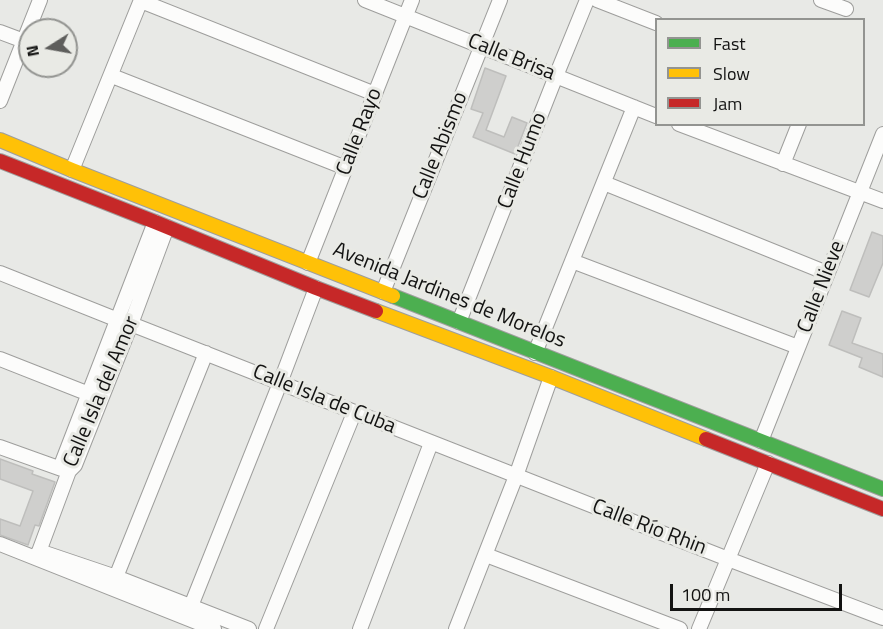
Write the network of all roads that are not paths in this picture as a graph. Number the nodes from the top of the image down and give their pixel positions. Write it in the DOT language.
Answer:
graph roads {
  1 [pos="40,0"];
  2 [pos="141,0"];
  3 [pos="365,0"];
  4 [pos="412,0"];
  5 [pos="500,0"];
  6 [pos="587,0"];
  7 [pos="597,0"];
  8 [pos="821,0"];
  9 [pos="846,10"];
  10 [pos="406,16"];
  11 [pos="33,18"];
  12 [pos="655,22"];
  13 [pos="0,32"];
  14 [pos="18,39"];
  15 [pos="481,46"];
  16 [pos="18,56"];
  17 [pos="112,76"];
  18 [pos="556,76"];
  19 [pos="375,94"];
  20 [pos="0,101"];
  21 [pos="634,107"];
  22 [pos="655,115"];
  23 [pos="684,126"];
  24 [pos="799,126"];
  25 [pos="883,134"];
  26 [pos="0,140"];
  27 [pos="0,161"];
  28 [pos="783,164"];
  29 [pos="346,168"];
  30 [pos="72,170"];
  31 [pos="604,183"];
  32 [pos="860,193"];
  33 [pos="883,201"];
  34 [pos="161,225"];
  35 [pos="572,261"];
  36 [pos="308,263"];
  37 [pos="0,273"];
  38 [pos="827,273"];
  39 [pos="352,280"];
  40 [pos="316,288"];
  41 [pos="383,292"];
  42 [pos="344,299"];
  43 [pos="125,322"];
  44 [pos="459,322"];
  45 [pos="496,337"];
  46 [pos="798,347"];
  47 [pos="206,353"];
  48 [pos="535,353"];
  49 [pos="489,354"];
  50 [pos="0,359"];
  51 [pos="110,359"];
  52 [pos="551,377"];
  53 [pos="280,383"];
  54 [pos="89,394"];
  55 [pos="354,413"];
  56 [pos="761,441"];
  57 [pos="431,443"];
  58 [pos="0,447"];
  59 [pos="768,463"];
  60 [pos="65,470"];
  61 [pos="846,474"];
  62 [pos="516,476"];
  63 [pos="883,489"];
  64 [pos="840,492"];
  65 [pos="883,509"];
  66 [pos="0,544"];
  67 [pos="38,554"];
  68 [pos="486,555"];
  69 [pos="728,559"];
  70 [pos="116,577"];
  71 [pos="186,618"];
  72 [pos="883,618"];
  73 [pos="229,625"];
  74 [pos="214,629"];
  75 [pos="249,629"];
  76 [pos="266,629"];
  77 [pos="360,629"];
  78 [pos="457,629"];
  79 [pos="680,629"];
  80 [pos="699,629"];
  1 -- 11 [label="street"];
  2 -- 17 [label="street"];
  2 -- 19 [label="street"];
  3 -- 10 [label="street, Calle Brisa"];
  4 -- 10 [label="street, Calle Rayo"];
  5 -- 15 [label="street, Calle Abismo"];
  6 -- 18 [label="street, Calle Humo"];
  7 -- 12 [label="street"];
  8 -- 9 [label="street"];
  10 -- 15 [label="street, Calle Brisa"];
  10 -- 19 [label="street, Calle Rayo"];
  13 -- 14 [label="street"];
  15 -- 18 [label="street, Calle Brisa"];
  15 -- 41 [label="street, Calle Abismo"];
  16 -- 20 [label="street"];
  17 -- 29 [label="street"];
  17 -- 30 [label="street"];
  18 -- 21 [label="street, Calle Brisa"];
  18 -- 44 [label="street, Calle Humo"];
  19 -- 29 [label="street, Calle Rayo"];
  21 -- 22 [label="street, Calle Brisa"];
  21 -- 31 [label="street"];
  23 -- 28 [label="street"];
  24 -- 28 [label="street"];
  25 -- 32 [label="street, Calle Nieve"];
  26 -- 30 [label="main road, Avenida Jardines de Morelos"];
  27 -- 34 [label="main road, Avenida Jardines de Morelos"];
  28 -- 32 [label="street"];
  29 -- 36 [label="street, Calle Rayo"];
  30 -- 36 [label="main road, Avenida Jardines de Morelos"];
  31 -- 35 [label="street"];
  31 -- 38 [label="street"];
  32 -- 33 [label="street"];
  32 -- 38 [label="street, Calle Nieve"];
  34 -- 40 [label="main road, Avenida Jardines de Morelos"];
  34 -- 43 [label="street, Calle Isla del Amor"];
  35 -- 46 [label="street"];
  35 -- 48 [label="street"];
  36 -- 39 [label="main road, Avenida Jardines de Morelos"];
  37 -- 43 [label="street, Calle Isla de Cuba"];
  38 -- 46 [label="street, Calle Nieve"];
  39 -- 41 [label="main road, Avenida Jardines de Morelos"];
  39 -- 42 [label="main road"];
  40 -- 42 [label="main road, Avenida Jardines de Morelos"];
  40 -- 53 [label="street"];
  41 -- 44 [label="main road, Avenida Jardines de Morelos"];
  42 -- 49 [label="main road, Avenida Jardines de Morelos"];
  43 -- 47 [label="street, Calle Isla de Cuba"];
  43 -- 51 [label="street, Calle Isla del Amor"];
  44 -- 45 [label="main road, Avenida Jardines de Morelos"];
  45 -- 48 [label="main road, Avenida Jardines de Morelos"];
  45 -- 49 [label="main road"];
  46 -- 56 [label="street, Calle Nieve"];
  47 -- 53 [label="street, Calle Isla de Cuba"];
  47 -- 70 [label="street"];
  48 -- 56 [label="main road, Avenida Jardines de Morelos"];
  49 -- 52 [label="main road, Avenida Jardines de Morelos"];
  50 -- 54 [label="street"];
  51 -- 54 [label="street, Calle Isla del Amor"];
  51 -- 60 [label="street, Calle Isla del Amor"];
  52 -- 59 [label="main road, Avenida Jardines de Morelos"];
  52 -- 62 [label="street"];
  53 -- 55 [label="street, Calle Isla de Cuba"];
  53 -- 71 [label="street"];
  54 -- 60 [label="street, Calle Isla del Amor"];
  55 -- 57 [label="street, Calle Isla de Cuba"];
  55 -- 76 [label="street"];
  56 -- 61 [label="main road, Avenida Jardines de Morelos"];
  57 -- 62 [label="street, Calle Isla de Cuba"];
  57 -- 77 [label="street"];
  58 -- 60 [label="street"];
  59 -- 64 [label="main road, Avenida Jardines de Morelos"];
  59 -- 69 [label="street"];
  60 -- 67 [label="street, Calle Isla del Amor"];
  61 -- 63 [label="main road, Avenida Jardines de Morelos"];
  61 -- 64 [label="main road"];
  62 -- 68 [label="street"];
  62 -- 69 [label="street, Calle Río Rhin"];
  64 -- 65 [label="main road, Avenida Jardines de Morelos"];
  66 -- 67 [label="street"];
  67 -- 70 [label="street"];
  67 -- 71 [label="street"];
  68 -- 78 [label="street"];
  68 -- 79 [label="street"];
  69 -- 72 [label="street, Calle Río Rhin"];
  69 -- 80 [label="street"];
  70 -- 71 [label="street"];
  71 -- 73 [label="street"];
  71 -- 74 [label="street"];
  73 -- 75 [label="street"];
}
